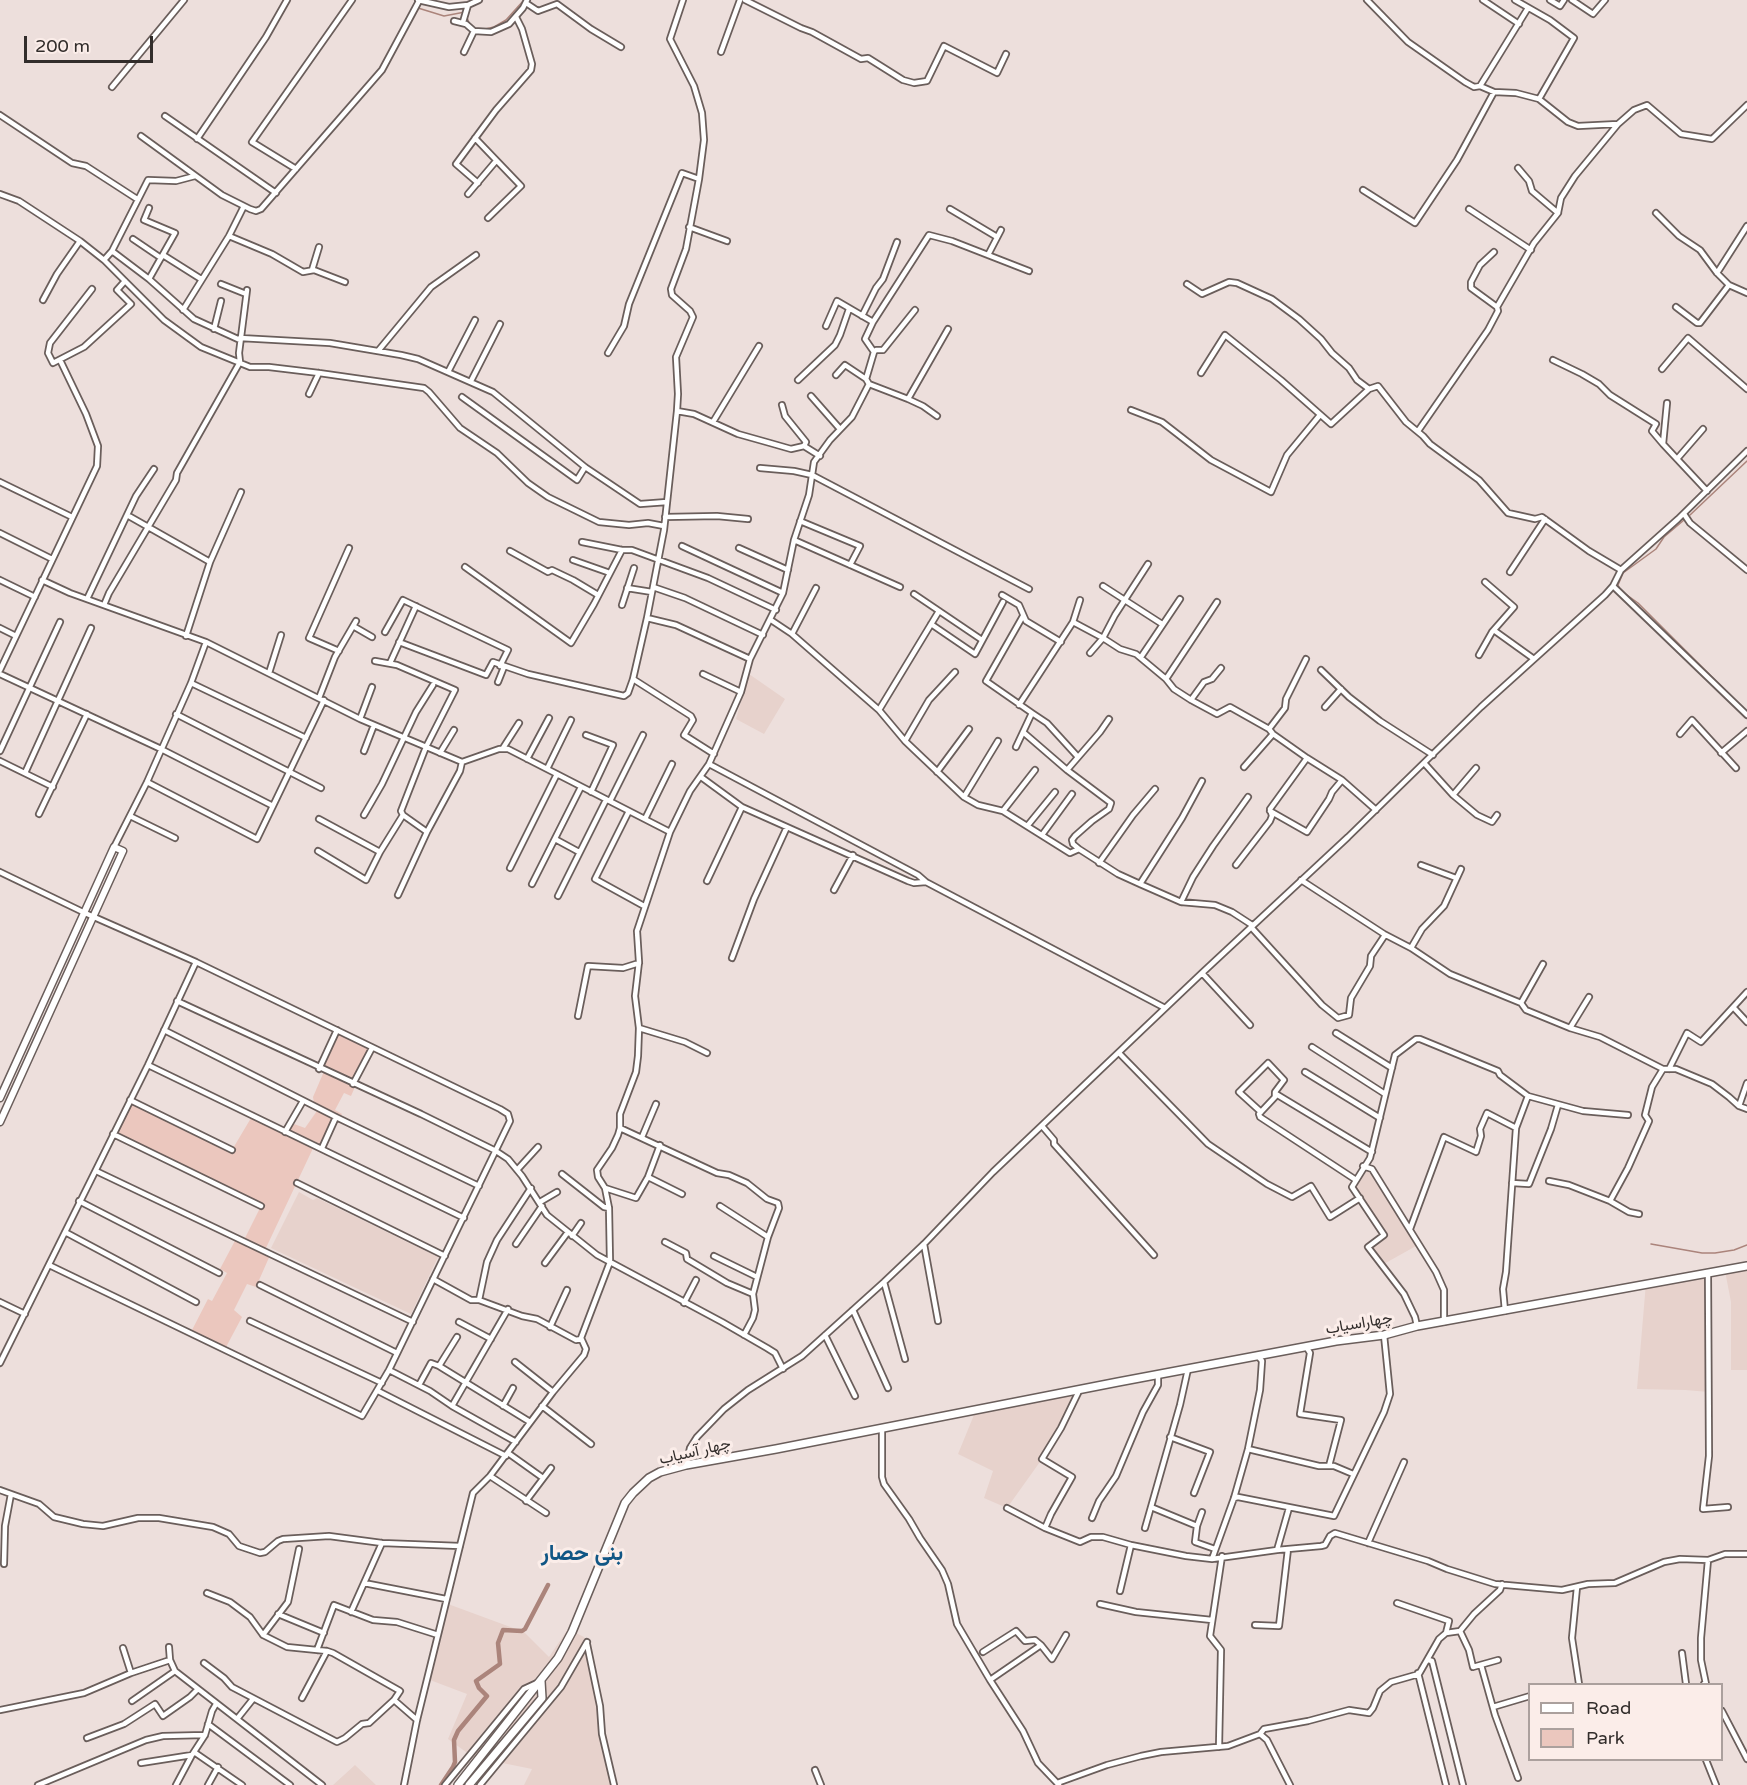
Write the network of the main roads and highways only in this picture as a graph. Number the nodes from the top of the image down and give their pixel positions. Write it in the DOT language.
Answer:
graph roads {
  1 [pos="4,1090"];
  2 [pos="13,1094"];
  3 [pos="0,1100"];
  4 [pos="8,1105"];
  5 [pos="0,1122"];
  6 [pos="1747,1266"];
  7 [pos="976,1410"];
  8 [pos="541,1681"];
  9 [pos="542,1698"];
  10 [pos="549,1703"];
  11 [pos="458,1785"];
  12 [pos="469,1785"];
  1 -- 2 [label="main road"];
  1 -- 2 [label="main road"];
  1 -- 3 [label="main road"];
  2 -- 4 [label="main road"];
  3 -- 4 [label="main road"];
  4 -- 5 [label="main road"];
  6 -- 7 [label="highway, چهاراسیاب"];
  7 -- 8 [label="highway, چهار آسیاب"];
  8 -- 9 [label="highway"];
  8 -- 11 [label="highway, چهار آسیاب"];
  9 -- 10 [label="highway"];
  9 -- 12 [label="highway"];
}
